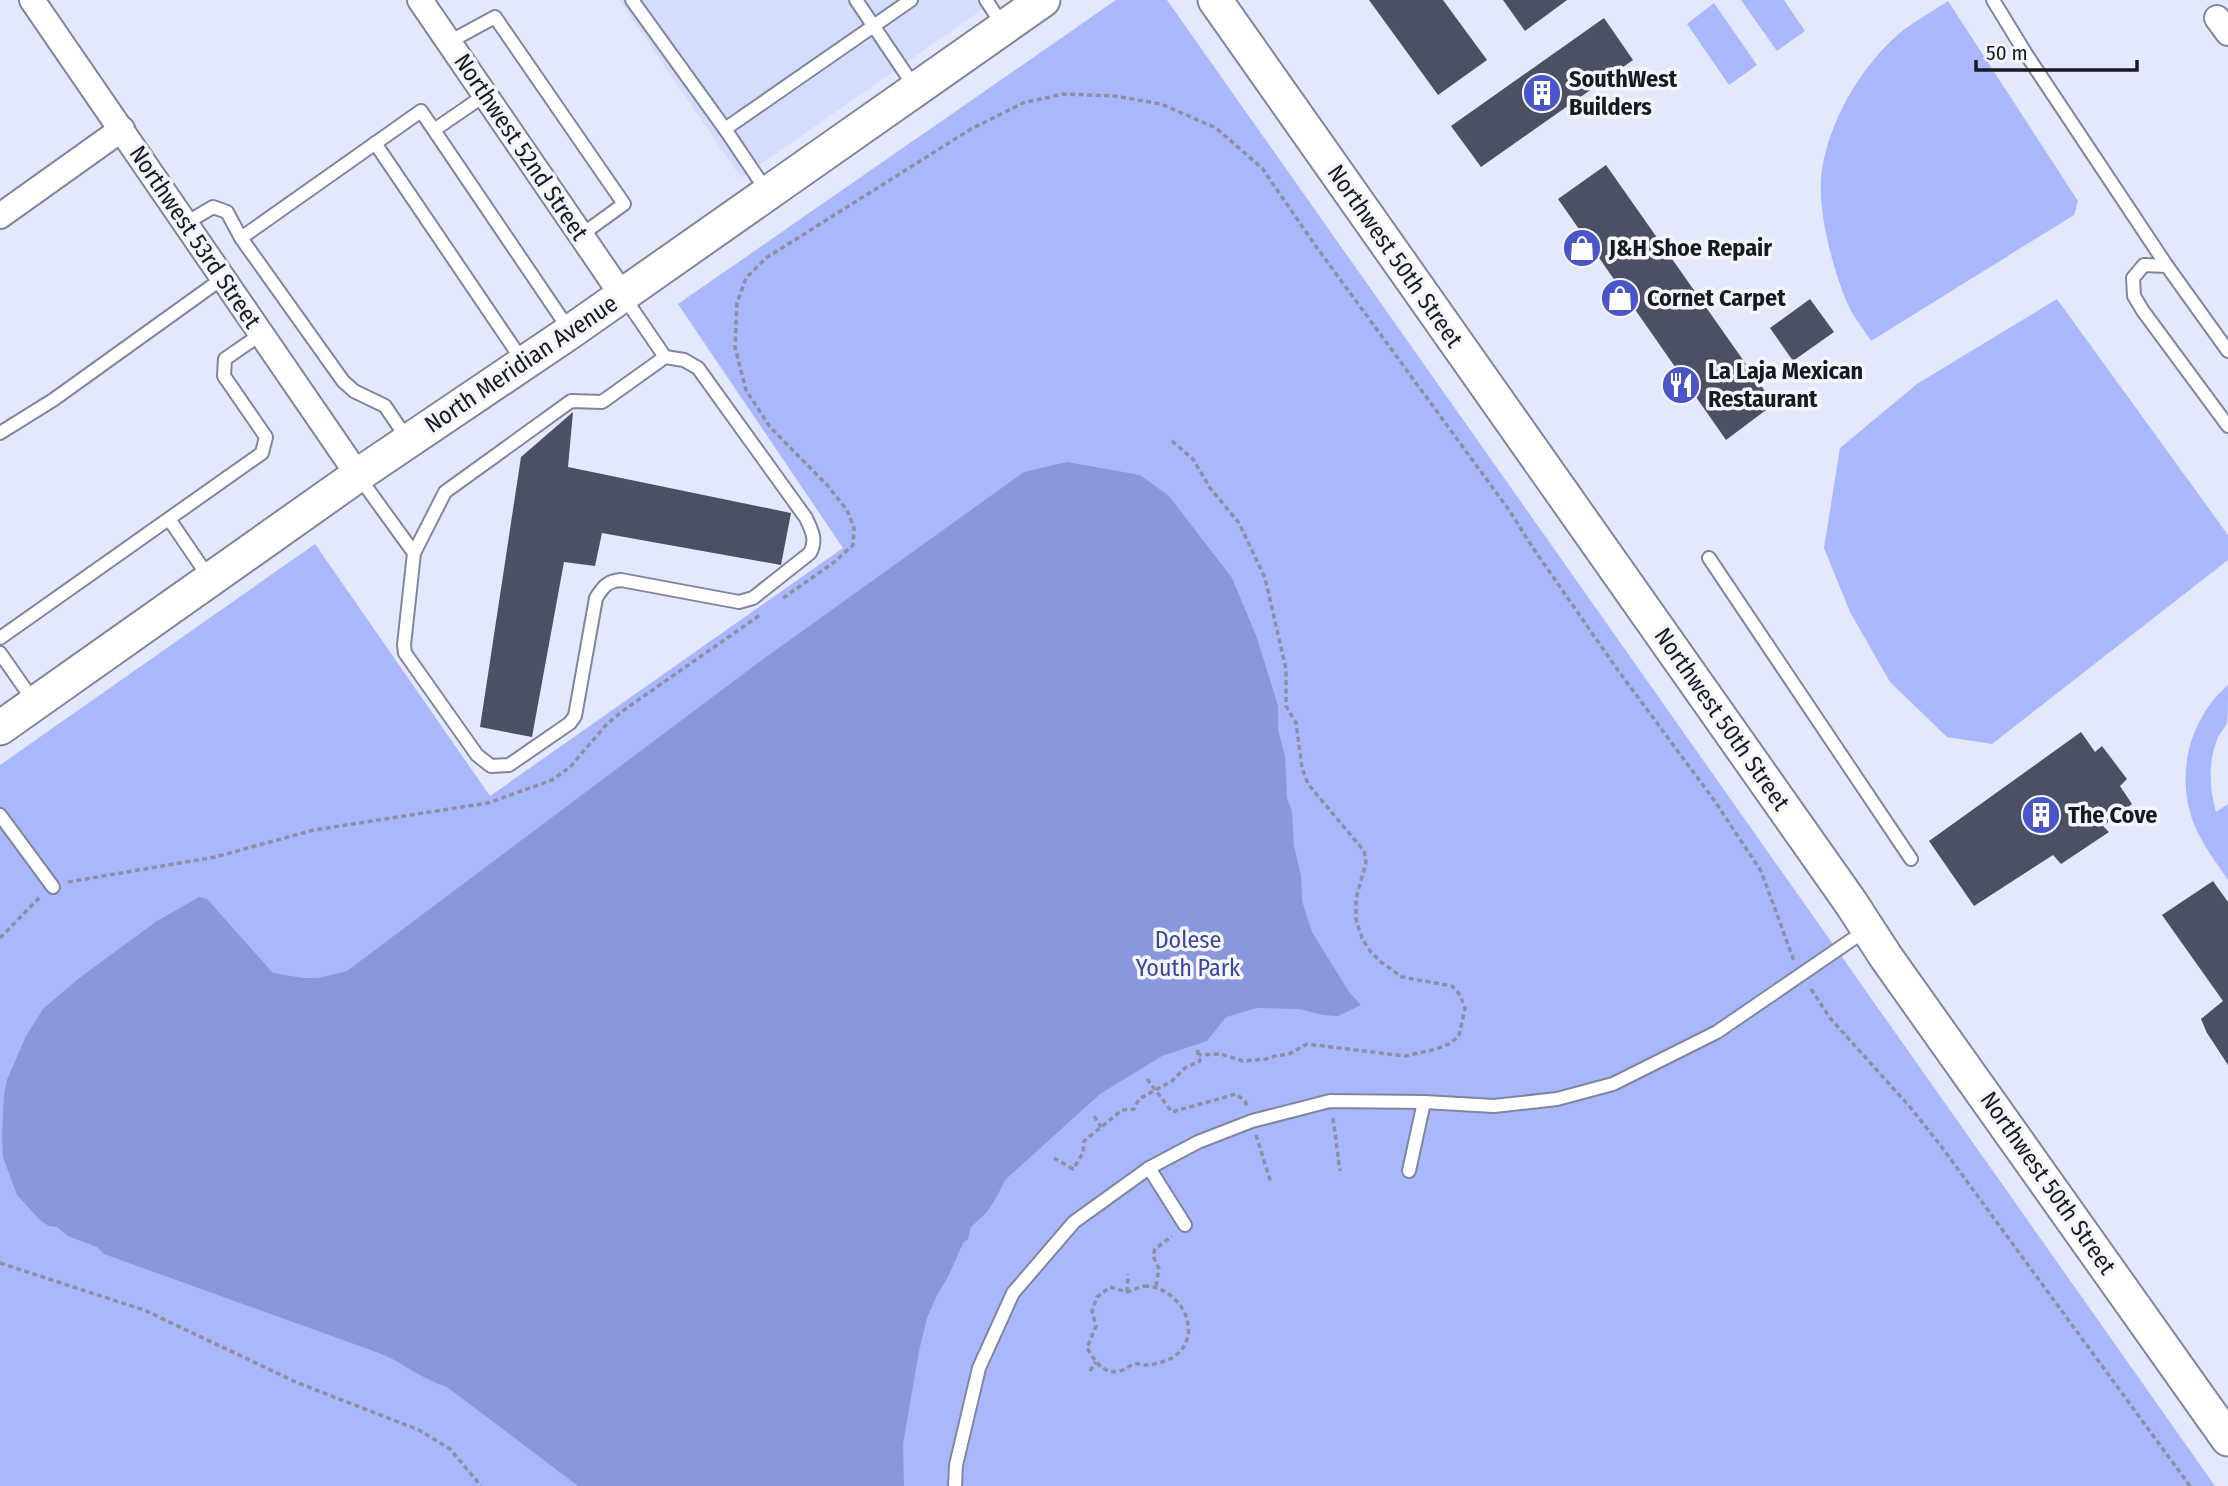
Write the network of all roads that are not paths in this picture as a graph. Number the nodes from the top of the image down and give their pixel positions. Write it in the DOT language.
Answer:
graph roads {
  1 [pos="32,0"];
  2 [pos="420,0"];
  3 [pos="632,0"];
  4 [pos="856,0"];
  5 [pos="911,0"];
  6 [pos="986,0"];
  7 [pos="1043,0"];
  8 [pos="1215,0"];
  9 [pos="1993,0"];
  10 [pos="874,27"];
  11 [pos="1004,27"];
  12 [pos="449,42"];
  13 [pos="917,89"];
  14 [pos="485,95"];
  15 [pos="725,129"];
  16 [pos="122,130"];
  17 [pos="434,130"];
  18 [pos="375,143"];
  19 [pos="768,193"];
  20 [pos="0,216"];
  21 [pos="186,223"];
  22 [pos="581,234"];
  23 [pos="241,238"];
  24 [pos="2167,265"];
  25 [pos="223,278"];
  26 [pos="622,295"];
  27 [pos="570,331"];
  28 [pos="261,334"];
  29 [pos="2228,351"];
  30 [pos="665,357"];
  31 [pos="524,363"];
  32 [pos="2228,426"];
  33 [pos="0,433"];
  34 [pos="408,440"];
  35 [pos="358,475"];
  36 [pos="169,519"];
  37 [pos="414,553"];
  38 [pos="1709,558"];
  39 [pos="210,579"];
  40 [pos="0,638"];
  41 [pos="0,653"];
  42 [pos="35,704"];
  43 [pos="0,728"];
  44 [pos="0,815"];
  45 [pos="1911,859"];
  46 [pos="53,887"];
  47 [pos="1869,928"];
  48 [pos="1424,1101"];
  49 [pos="1149,1168"];
  50 [pos="1409,1171"];
  51 [pos="1185,1225"];
  52 [pos="2228,1438"];
  53 [pos="955,1486"];
  1 -- 16 [label="street, Northwest 53rd Street"];
  2 -- 12 [label="street, Northwest 52nd Street"];
  3 -- 15 [label="lane"];
  4 -- 10 [label="lane"];
  5 -- 10 [label="lane"];
  6 -- 11 [label="lane"];
  7 -- 11 [label="main road, North Meridian Avenue"];
  8 -- 47 [label="main road, Northwest 50th Street"];
  9 -- 24 [label="lane"];
  10 -- 13 [label="lane"];
  10 -- 15 [label="lane"];
  11 -- 13 [label="main road, North Meridian Avenue"];
  12 -- 14 [label="street, Northwest 52nd Street"];
  12 -- 22 [label="lane"];
  13 -- 19 [label="main road, North Meridian Avenue"];
  14 -- 17 [label="lane"];
  14 -- 22 [label="street, Northwest 52nd Street"];
  15 -- 19 [label="lane"];
  16 -- 20 [label="street"];
  16 -- 21 [label="street, Northwest 53rd Street"];
  17 -- 18 [label="lane"];
  17 -- 27 [label="lane"];
  18 -- 23 [label="lane"];
  18 -- 31 [label="lane"];
  19 -- 26 [label="main road, North Meridian Avenue"];
  21 -- 23 [label="lane"];
  21 -- 25 [label="street, Northwest 53rd Street"];
  22 -- 26 [label="street, Northwest 52nd Street"];
  23 -- 34 [label="lane"];
  24 -- 29 [label="lane"];
  24 -- 32 [label="lane"];
  25 -- 28 [label="street, Northwest 53rd Street"];
  25 -- 33 [label="lane"];
  26 -- 27 [label="main road, North Meridian Avenue"];
  26 -- 30 [label="lane"];
  27 -- 31 [label="main road, North Meridian Avenue"];
  28 -- 35 [label="street, Northwest 53rd Street"];
  28 -- 36 [label="lane"];
  30 -- 37 [label="lane"];
  30 -- 37 [label="lane"];
  31 -- 34 [label="main road, North Meridian Avenue"];
  34 -- 35 [label="main road, North Meridian Avenue"];
  35 -- 37 [label="lane"];
  35 -- 39 [label="main road, North Meridian Avenue"];
  36 -- 39 [label="lane"];
  36 -- 40 [label="lane"];
  38 -- 45 [label="lane"];
  39 -- 42 [label="main road, North Meridian Avenue"];
  41 -- 42 [label="lane"];
  42 -- 43 [label="main road, North Meridian Avenue"];
  44 -- 46 [label="lane"];
  47 -- 48 [label="lane"];
  47 -- 52 [label="main road, Northwest 50th Street"];
  48 -- 49 [label="lane"];
  48 -- 50 [label="lane"];
  49 -- 51 [label="lane"];
  49 -- 53 [label="lane"];
}
